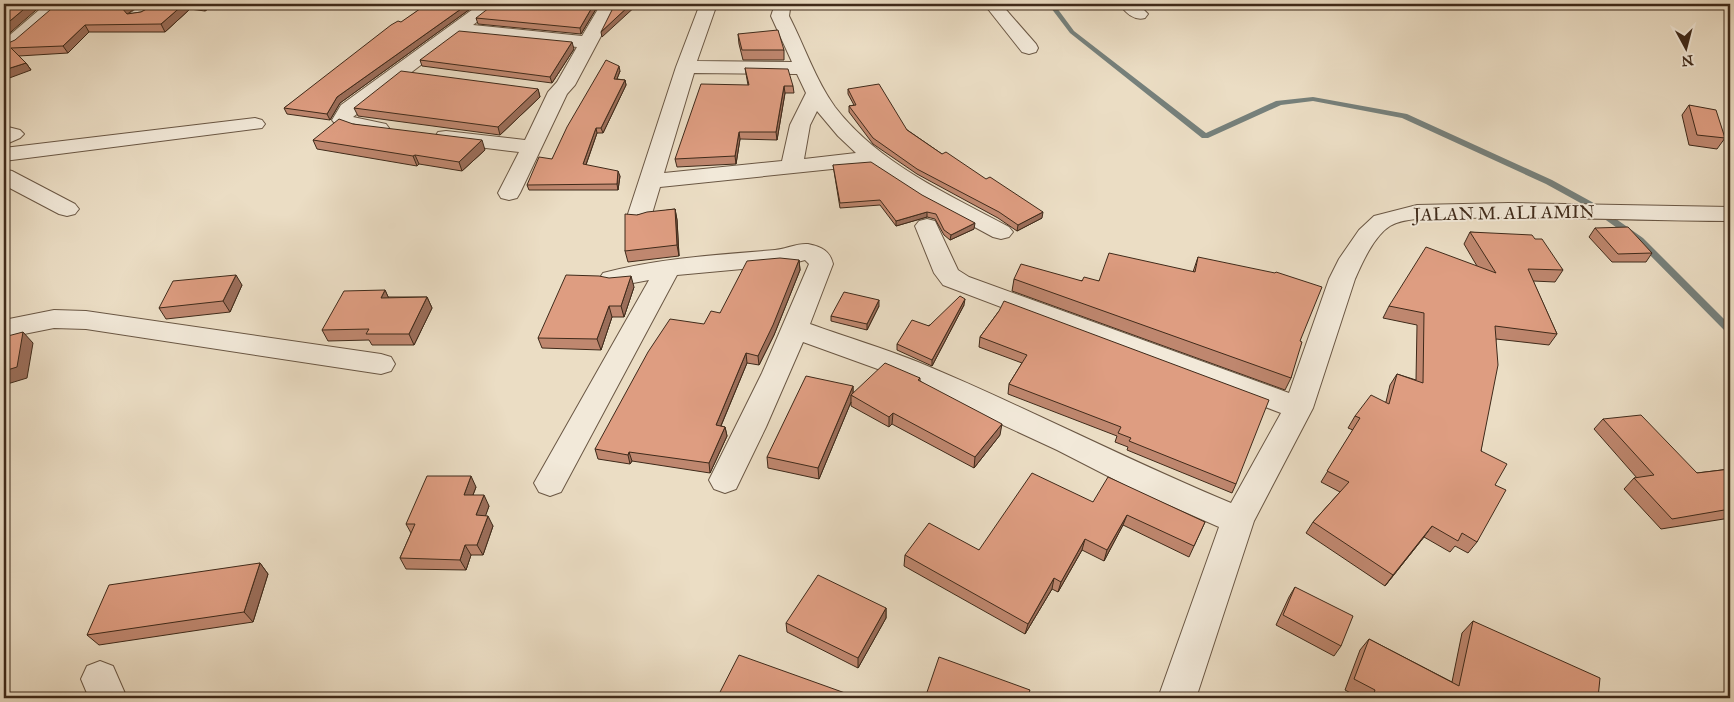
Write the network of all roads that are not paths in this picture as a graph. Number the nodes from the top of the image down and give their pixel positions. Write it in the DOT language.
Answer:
graph roads {
  1 [pos="56,4"];
  2 [pos="155,4"];
  3 [pos="490,4"];
  4 [pos="609,4"];
  5 [pos="708,4"];
  6 [pos="992,4"];
  7 [pos="781,5"];
  8 [pos="137,15"];
  9 [pos="455,30"];
  10 [pos="588,42"];
  11 [pos="4,48"];
  12 [pos="1029,48"];
  13 [pos="686,67"];
  14 [pos="805,68"];
  15 [pos="400,71"];
  16 [pos="430,75"];
  17 [pos="538,90"];
  18 [pos="558,92"];
  19 [pos="816,93"];
  20 [pos="255,124"];
  21 [pos="395,130"];
  22 [pos="4,132"];
  23 [pos="424,134"];
  24 [pos="4,139"];
  25 [pos="532,147"];
  26 [pos="4,154"];
  27 [pos="875,158"];
  28 [pos="792,166"];
  29 [pos="4,176"];
  30 [pos="650,181"];
  31 [pos="509,193"];
  32 [pos="67,209"];
  33 [pos="1730,214"];
  34 [pos="639,217"];
  35 [pos="927,226"];
  36 [pos="1001,232"];
  37 [pos="668,268"];
  38 [pos="612,279"];
  39 [pos="796,328"];
  40 [pos="4,329"];
  41 [pos="381,364"];
  42 [pos="1298,408"];
  43 [pos="725,480"];
  44 [pos="550,483"];
  45 [pos="1238,520"];
  46 [pos="1177,698"];
  1 -- 11 [label="street"];
  2 -- 8 [label="street"];
  3 -- 9 [label="street"];
  4 -- 10 [label="street"];
  5 -- 13 [label="street"];
  6 -- 12 [label="street"];
  7 -- 14 [label="street"];
  9 -- 10 [label="street"];
  9 -- 15 [label="street"];
  10 -- 18 [label="street"];
  13 -- 14 [label="street"];
  13 -- 30 [label="street"];
  14 -- 19 [label="street"];
  15 -- 16 [label="street"];
  15 -- 21 [label="street"];
  17 -- 18 [label="street"];
  18 -- 25 [label="street"];
  19 -- 27 [label="street"];
  19 -- 28 [label="street"];
  20 -- 26 [label="street"];
  22 -- 24 [label="street"];
  23 -- 25 [label="street"];
  25 -- 31 [label="street"];
  27 -- 28 [label="street"];
  27 -- 36 [label="street"];
  28 -- 30 [label="street"];
  29 -- 32 [label="street"];
  30 -- 34 [label="street"];
  33 -- 42 [label="street, JALAN M. ALI AMIN"];
  35 -- 42 [label="street"];
  37 -- 38 [label="street"];
  37 -- 39 [label="street"];
  37 -- 44 [label="street"];
  39 -- 43 [label="street"];
  39 -- 45 [label="street"];
  40 -- 41 [label="street"];
  42 -- 45 [label="street, JALAN M. ALI AMIN"];
  45 -- 46 [label="street, JALAN M. ALI AMIN"];
}
